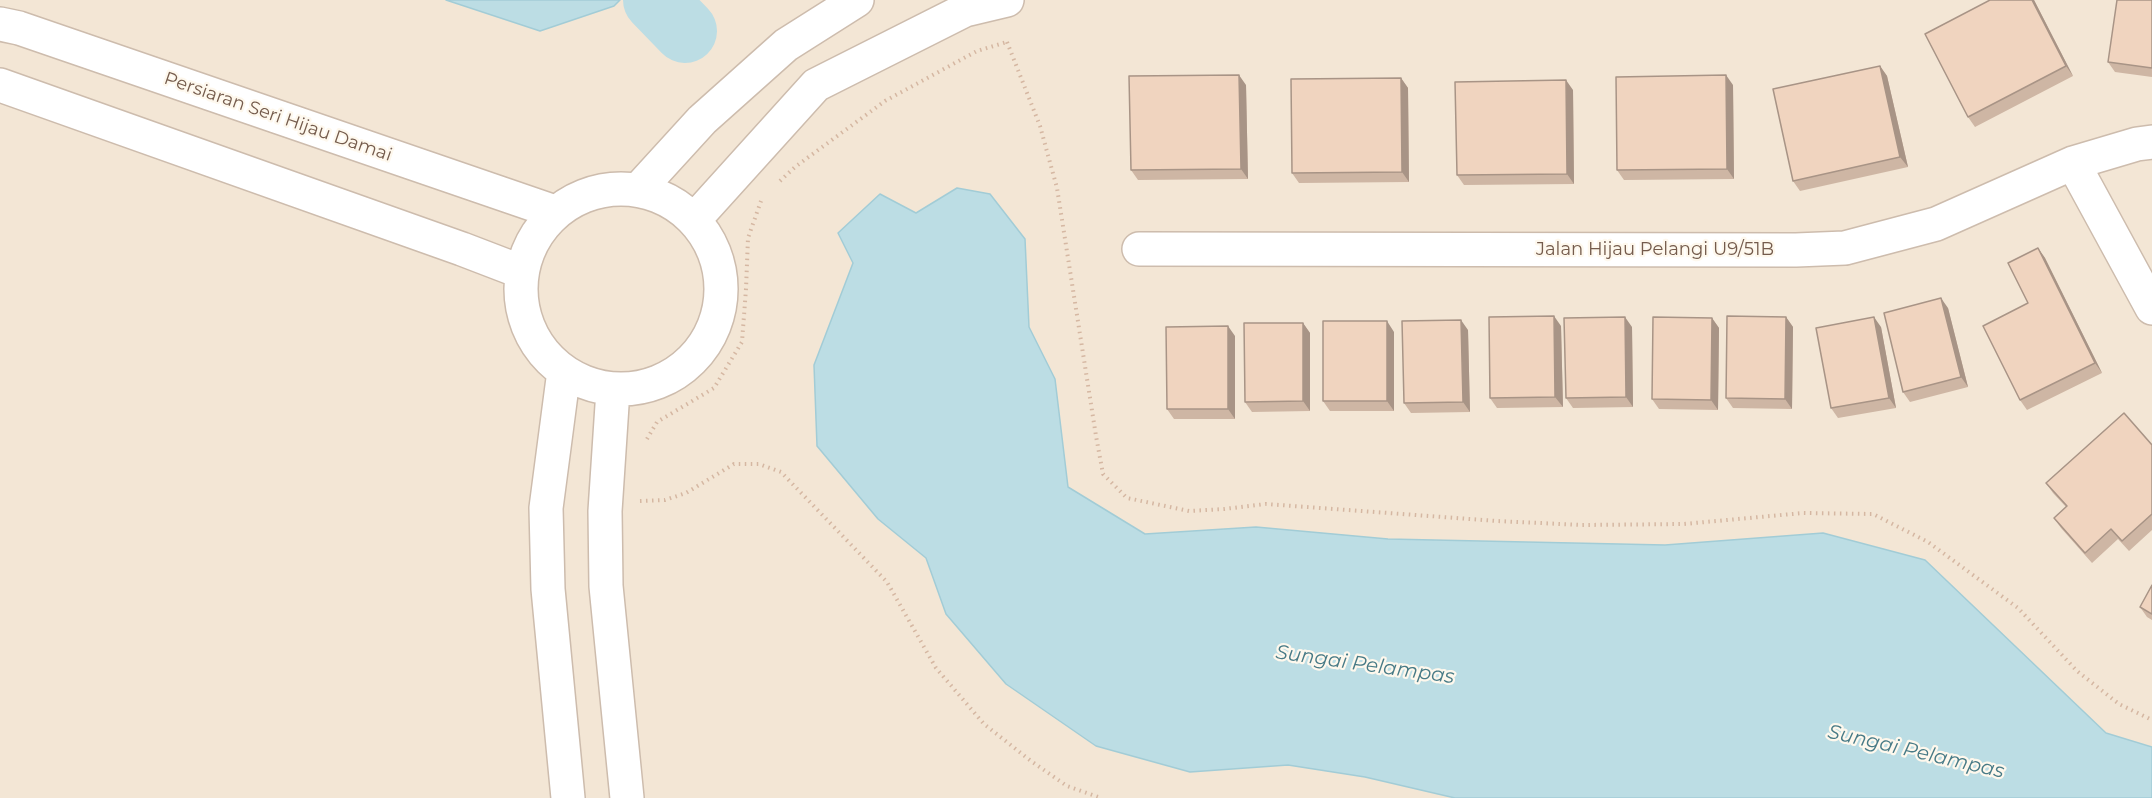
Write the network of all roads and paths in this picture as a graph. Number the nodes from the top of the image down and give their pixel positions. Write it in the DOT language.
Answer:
graph roads {
  1 [pos="857,0"];
  2 [pos="1001,2"];
  3 [pos="0,24"];
  4 [pos="1007,42"];
  5 [pos="0,85"];
  6 [pos="2152,142"];
  7 [pos="2073,163"];
  8 [pos="778,183"];
  9 [pos="639,189"];
  10 [pos="762,198"];
  11 [pos="555,212"];
  12 [pos="694,220"];
  13 [pos="1139,249"];
  14 [pos="522,272"];
  15 [pos="2152,308"];
  16 [pos="564,371"];
  17 [pos="613,390"];
  18 [pos="646,441"];
  19 [pos="635,501"];
  20 [pos="2152,720"];
  21 [pos="568,798"];
  22 [pos="627,798"];
  23 [pos="1101,798"];
  1 -- 9 [label="street"];
  2 -- 4 [label="path"];
  2 -- 12 [label="street"];
  3 -- 11 [label="street, Persiaran Seri Hijau Damai"];
  4 -- 8 [label="path"];
  4 -- 20 [label="path"];
  5 -- 14 [label="street"];
  6 -- 7 [label="street, Jalan Hijau Pelangi U9/51B"];
  7 -- 13 [label="street, Jalan Hijau Pelangi U9/51B"];
  7 -- 15 [label="street"];
  9 -- 11 [label="street"];
  9 -- 12 [label="street"];
  10 -- 18 [label="path"];
  11 -- 14 [label="street"];
  12 -- 17 [label="street"];
  14 -- 16 [label="street"];
  16 -- 17 [label="street"];
  16 -- 21 [label="street"];
  17 -- 22 [label="street"];
  19 -- 23 [label="path"];
}
